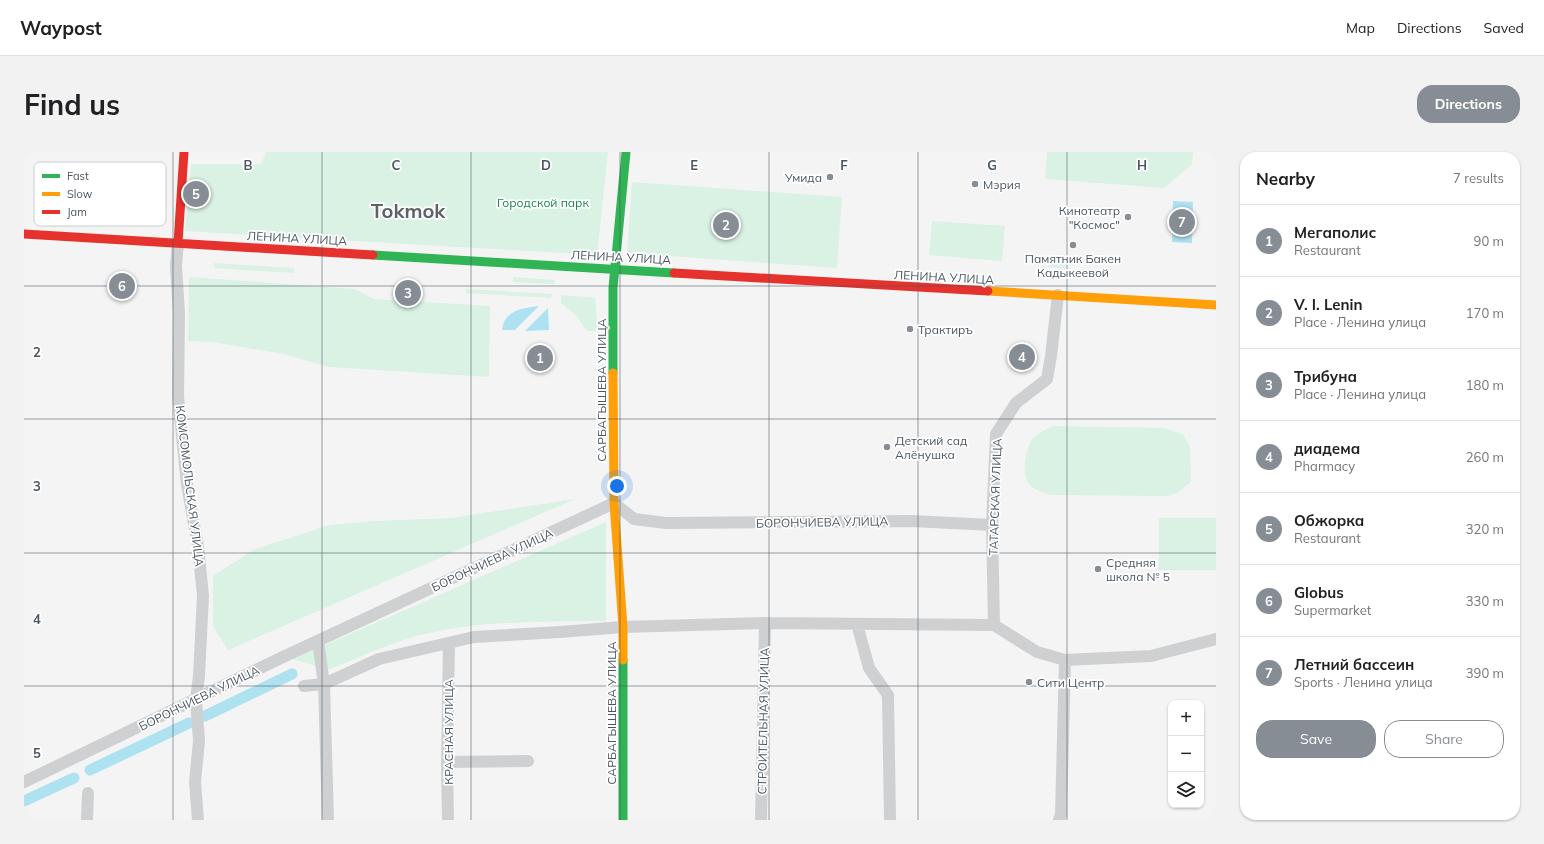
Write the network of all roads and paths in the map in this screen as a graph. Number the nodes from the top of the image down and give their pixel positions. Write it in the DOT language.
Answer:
graph roads {
  1 [pos="184,152"];
  2 [pos="626,152"];
  3 [pos="24,234"];
  4 [pos="178,243"];
  5 [pos="615,269"];
  6 [pos="1058,295"];
  7 [pos="1216,305"];
  8 [pos="614,503"];
  9 [pos="992,525"];
  10 [pos="764,622"];
  11 [pos="857,624"];
  12 [pos="994,625"];
  13 [pos="623,627"];
  14 [pos="1216,639"];
  15 [pos="318,641"];
  16 [pos="448,643"];
  17 [pos="1065,660"];
  18 [pos="324,684"];
  19 [pos="304,686"];
  20 [pos="196,699"];
  21 [pos="528,761"];
  22 [pos="447,762"];
  23 [pos="24,782"];
  24 [pos="88,793"];
  25 [pos="87,820"];
  26 [pos="198,820"];
  27 [pos="328,820"];
  28 [pos="448,820"];
  29 [pos="623,820"];
  30 [pos="761,820"];
  31 [pos="890,820"];
  32 [pos="1059,820"];
  1 -- 4 [label="main road, КОМСОМОЛЬСКАЯ УЛИЦА"];
  2 -- 5 [label="main road, САРБАГЫШЕВА УЛИЦА"];
  3 -- 4 [label="main road, ЛЕНИНА УЛИЦА"];
  4 -- 5 [label="main road, ЛЕНИНА УЛИЦА"];
  4 -- 20 [label="street, КОМСОМОЛЬСКАЯ УЛИЦА"];
  5 -- 6 [label="main road, ЛЕНИНА УЛИЦА"];
  5 -- 8 [label="main road, САРБАГЫШЕВА УЛИЦА"];
  6 -- 7 [label="main road, ЛЕНИНА УЛИЦА"];
  6 -- 9 [label="street, ТАТАРСКАЯ УЛИЦА"];
  8 -- 9 [label="street, БОРОНЧИЕВА УЛИЦА"];
  8 -- 13 [label="main road, САРБАГЫШЕВА УЛИЦА"];
  8 -- 15 [label="street, БОРОНЧИЕВА УЛИЦА"];
  9 -- 12 [label="street, ТАТАРСКАЯ УЛИЦА"];
  10 -- 11 [label="street"];
  10 -- 13 [label="street"];
  10 -- 30 [label="street, СТРОИТЕЛЬНАЯ УЛИЦА"];
  11 -- 12 [label="street"];
  11 -- 31 [label="street"];
  12 -- 17 [label="street"];
  13 -- 16 [label="street"];
  13 -- 29 [label="main road, САРБАГЫШЕВА УЛИЦА"];
  14 -- 17 [label="street"];
  15 -- 18 [label="street"];
  15 -- 20 [label="street, БОРОНЧИЕВА УЛИЦА"];
  16 -- 18 [label="street"];
  16 -- 22 [label="street, КРАСНАЯ УЛИЦА"];
  17 -- 32 [label="street"];
  18 -- 19 [label="street"];
  18 -- 27 [label="street"];
  20 -- 23 [label="street, БОРОНЧИЕВА УЛИЦА"];
  20 -- 26 [label="street, КОМСОМОЛЬСКАЯ УЛИЦА"];
  21 -- 22 [label="street"];
  22 -- 28 [label="street, КРАСНАЯ УЛИЦА"];
  24 -- 25 [label="street"];
}
